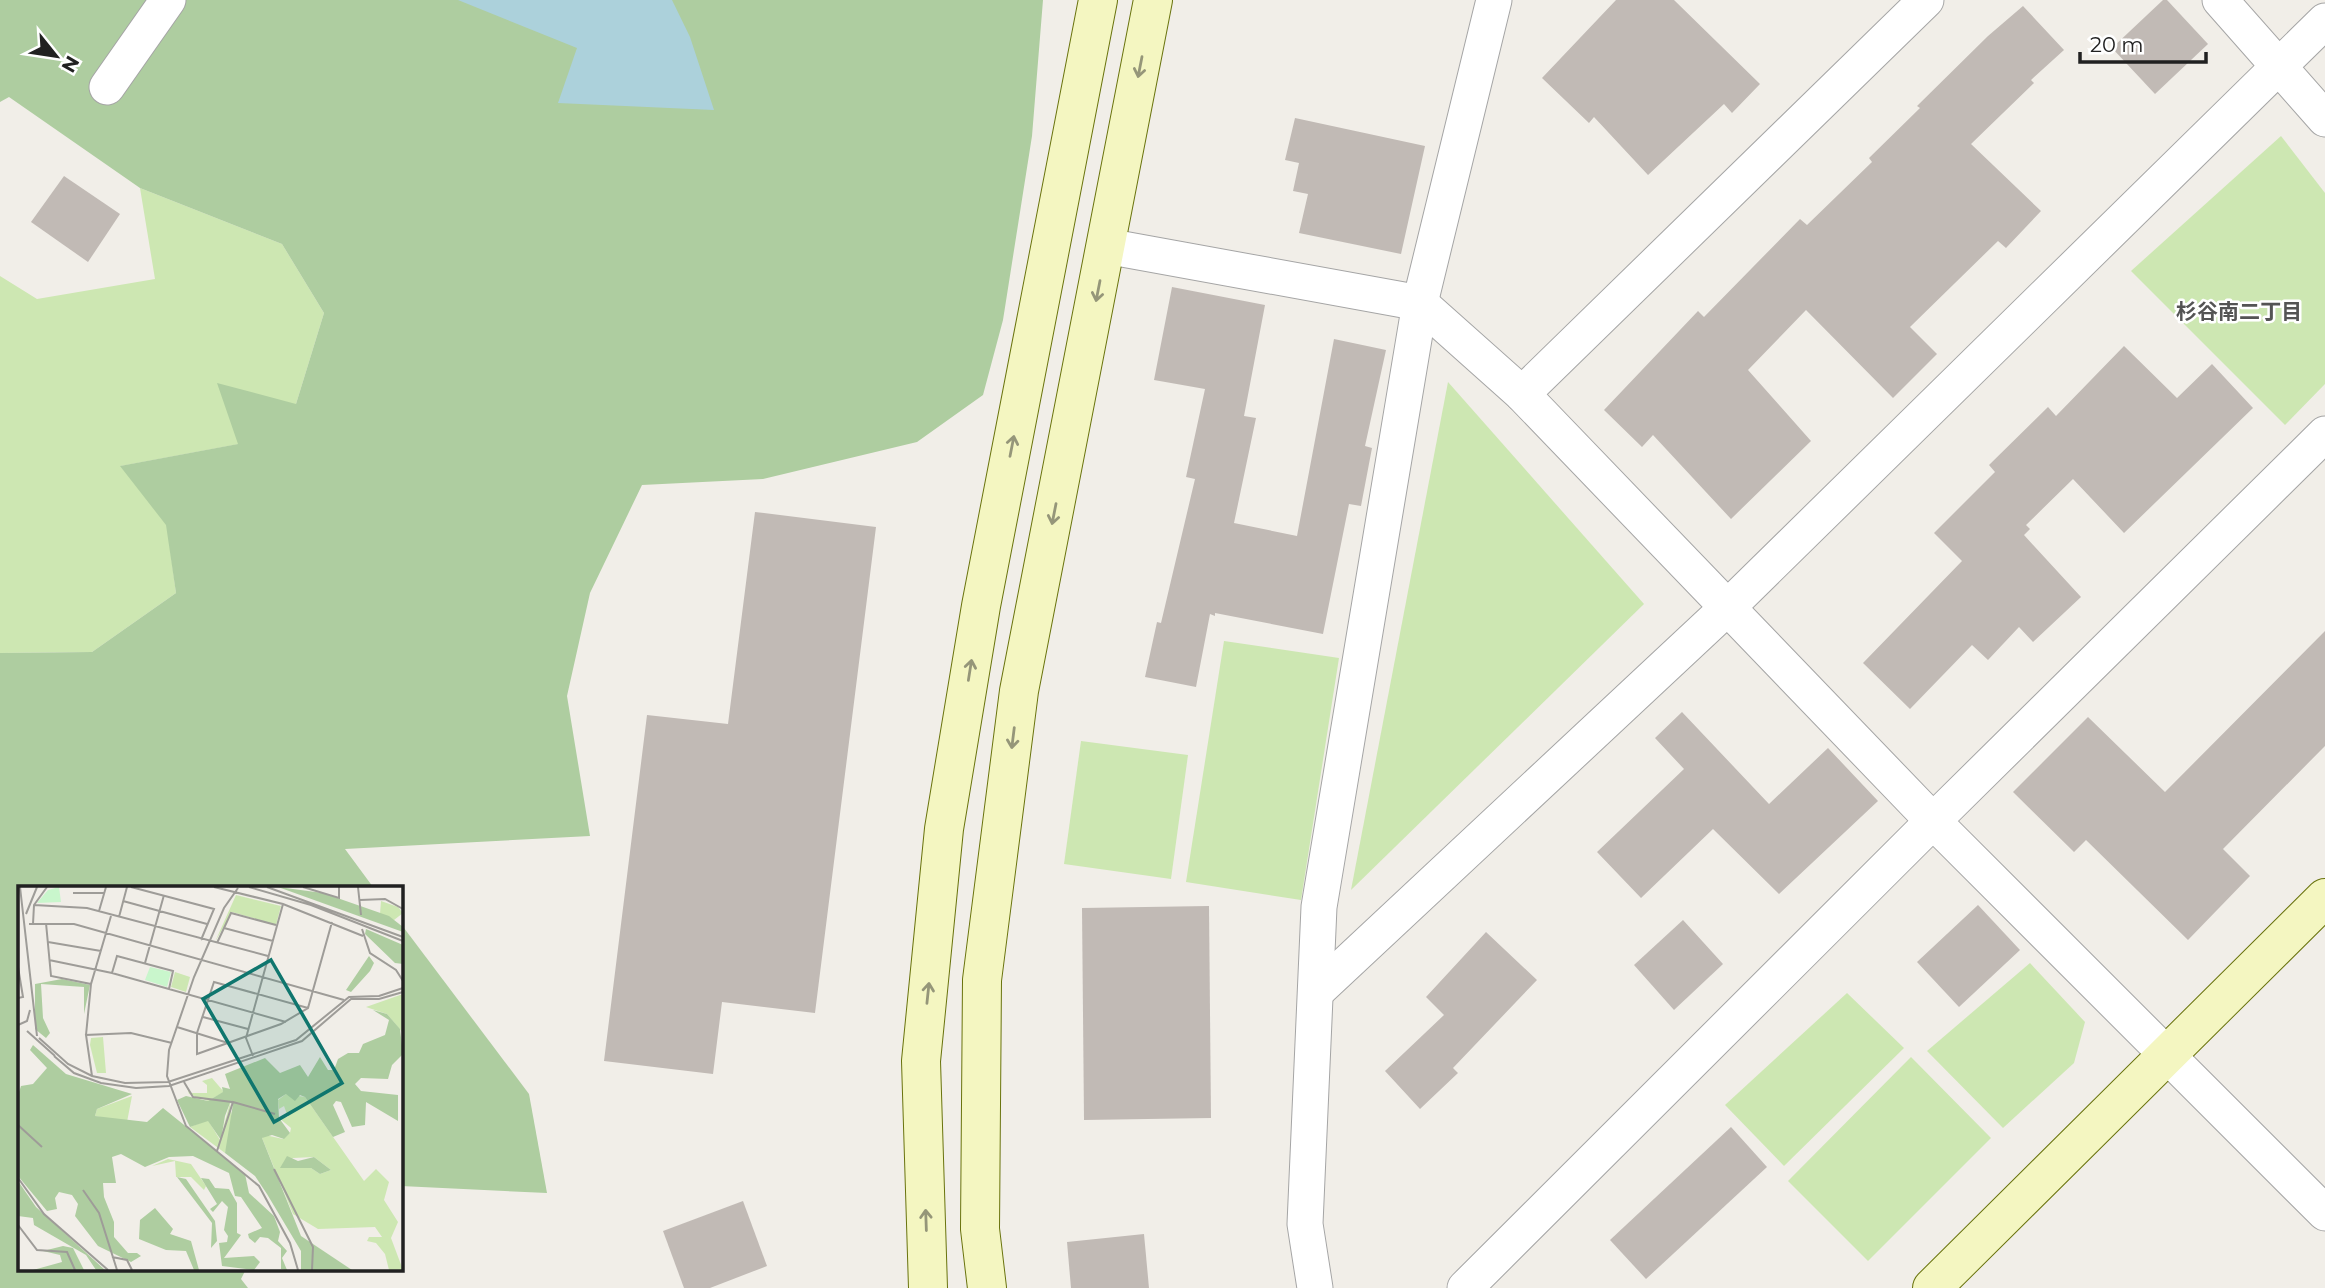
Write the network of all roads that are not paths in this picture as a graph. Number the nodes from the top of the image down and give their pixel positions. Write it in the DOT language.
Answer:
graph roads {
  1 [pos="168,0"];
  2 [pos="1098,0"];
  3 [pos="1153,0"];
  4 [pos="1926,0"];
  5 [pos="2220,0"];
  6 [pos="1497,4"];
  7 [pos="2325,21"];
  8 [pos="2280,66"];
  9 [pos="107,87"];
  10 [pos="2325,119"];
  11 [pos="1106,246"];
  12 [pos="1420,303"];
  13 [pos="1522,394"];
  14 [pos="2325,434"];
  15 [pos="1727,608"];
  16 [pos="1933,821"];
  17 [pos="2325,898"];
  18 [pos="1316,992"];
  19 [pos="2168,1057"];
  20 [pos="2325,1213"];
  21 [pos="928,1288"];
  22 [pos="987,1288"];
  23 [pos="1315,1288"];
  24 [pos="1465,1288"];
  25 [pos="1932,1288"];
  1 -- 9 [label="street"];
  21 -- 2 [label="street, one-way"];
  3 -- 11 [label="street, one-way"];
  4 -- 13 [label="street"];
  5 -- 8 [label="street"];
  6 -- 12 [label="street"];
  7 -- 8 [label="street"];
  8 -- 10 [label="street"];
  8 -- 15 [label="street"];
  11 -- 12 [label="street"];
  11 -- 22 [label="street, one-way"];
  12 -- 13 [label="street"];
  12 -- 18 [label="street"];
  13 -- 15 [label="street"];
  14 -- 16 [label="street"];
  15 -- 16 [label="street"];
  15 -- 18 [label="street"];
  16 -- 19 [label="street"];
  16 -- 24 [label="street"];
  17 -- 19 [label="street"];
  18 -- 23 [label="street"];
  19 -- 20 [label="street"];
  19 -- 25 [label="street"];
}
